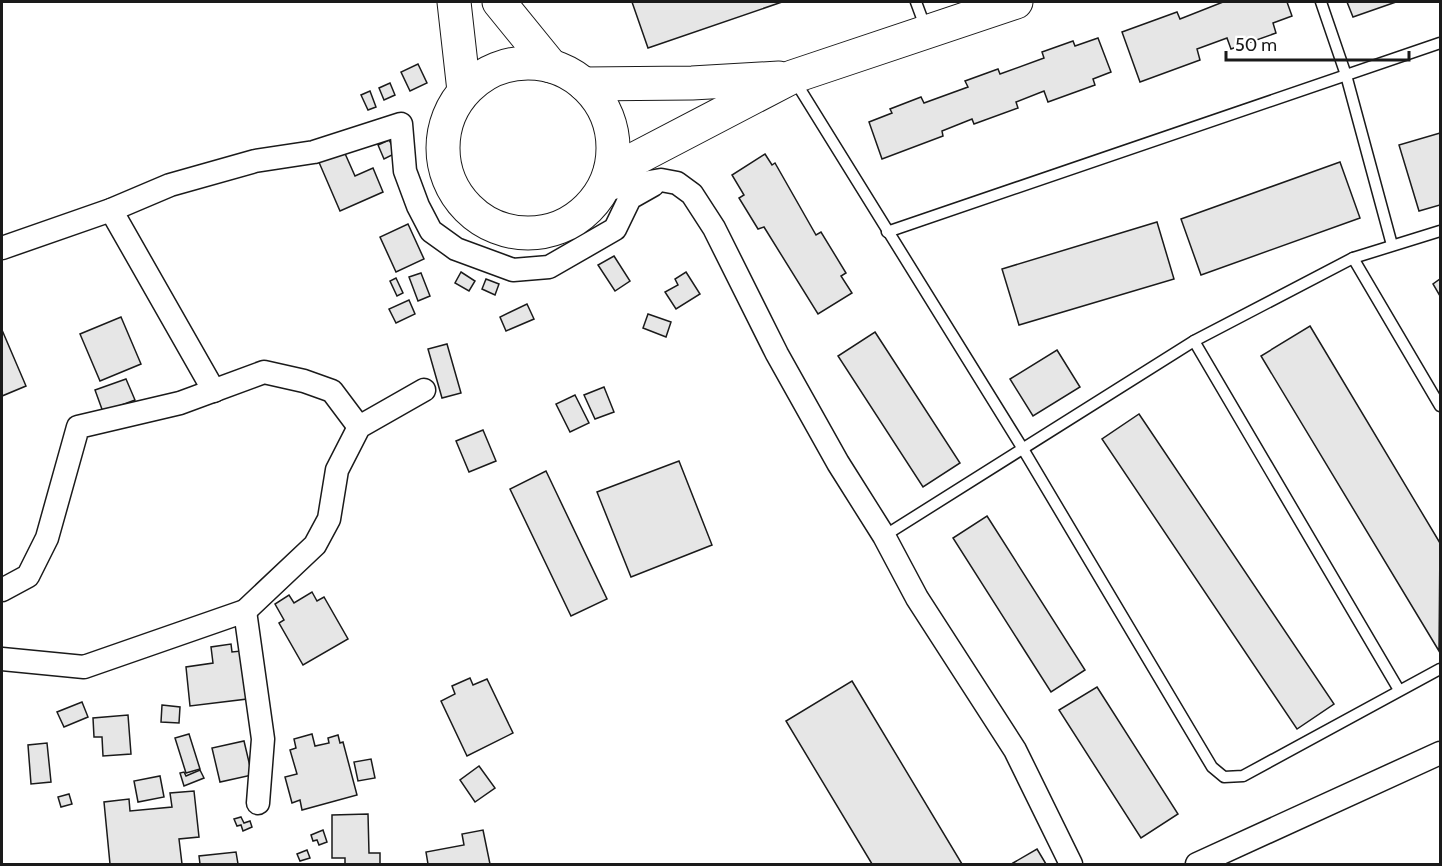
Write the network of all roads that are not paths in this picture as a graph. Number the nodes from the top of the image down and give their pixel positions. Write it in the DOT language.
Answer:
graph roads {
  1 [pos="454,2"];
  2 [pos="499,2"];
  3 [pos="1016,2"];
  4 [pos="1321,2"];
  5 [pos="922,16"];
  6 [pos="1440,44"];
  7 [pos="551,66"];
  8 [pos="1346,75"];
  9 [pos="792,77"];
  10 [pos="584,84"];
  11 [pos="464,91"];
  12 [pos="661,180"];
  13 [pos="606,181"];
  14 [pos="111,210"];
  15 [pos="1440,231"];
  16 [pos="887,232"];
  17 [pos="1392,245"];
  18 [pos="2,248"];
  19 [pos="1353,258"];
  20 [pos="1194,341"];
  21 [pos="424,390"];
  22 [pos="214,391"];
  23 [pos="1440,406"];
  24 [pos="359,427"];
  25 [pos="1023,448"];
  26 [pos="884,537"];
  27 [pos="2,590"];
  28 [pos="245,611"];
  29 [pos="2,659"];
  30 [pos="1440,669"];
  31 [pos="1399,690"];
  32 [pos="1440,753"];
  33 [pos="258,803"];
  34 [pos="1071,864"];
  35 [pos="1197,864"];
  1 -- 11 [label="main road"];
  2 -- 7 [label="main road"];
  3 -- 5 [label="main road"];
  4 -- 8 [label="lane"];
  5 -- 9 [label="main road"];
  6 -- 8 [label="lane"];
  7 -- 10 [label="main road"];
  7 -- 11 [label="main road"];
  8 -- 16 [label="lane"];
  8 -- 17 [label="lane"];
  9 -- 10 [label="main road"];
  9 -- 13 [label="main road"];
  9 -- 16 [label="lane"];
  10 -- 13 [label="main road"];
  11 -- 13 [label="main road"];
  12 -- 13 [label="street"];
  12 -- 14 [label="street"];
  12 -- 26 [label="street"];
  14 -- 18 [label="street"];
  14 -- 22 [label="street"];
  15 -- 17 [label="lane"];
  16 -- 25 [label="lane"];
  17 -- 19 [label="lane"];
  19 -- 20 [label="lane"];
  19 -- 23 [label="lane"];
  20 -- 25 [label="lane"];
  20 -- 31 [label="lane"];
  21 -- 24 [label="street"];
  22 -- 24 [label="street"];
  22 -- 27 [label="street"];
  24 -- 28 [label="street"];
  25 -- 26 [label="lane"];
  25 -- 31 [label="lane"];
  26 -- 34 [label="street"];
  28 -- 29 [label="street"];
  28 -- 33 [label="street"];
  30 -- 31 [label="lane"];
  32 -- 35 [label="street"];
}
